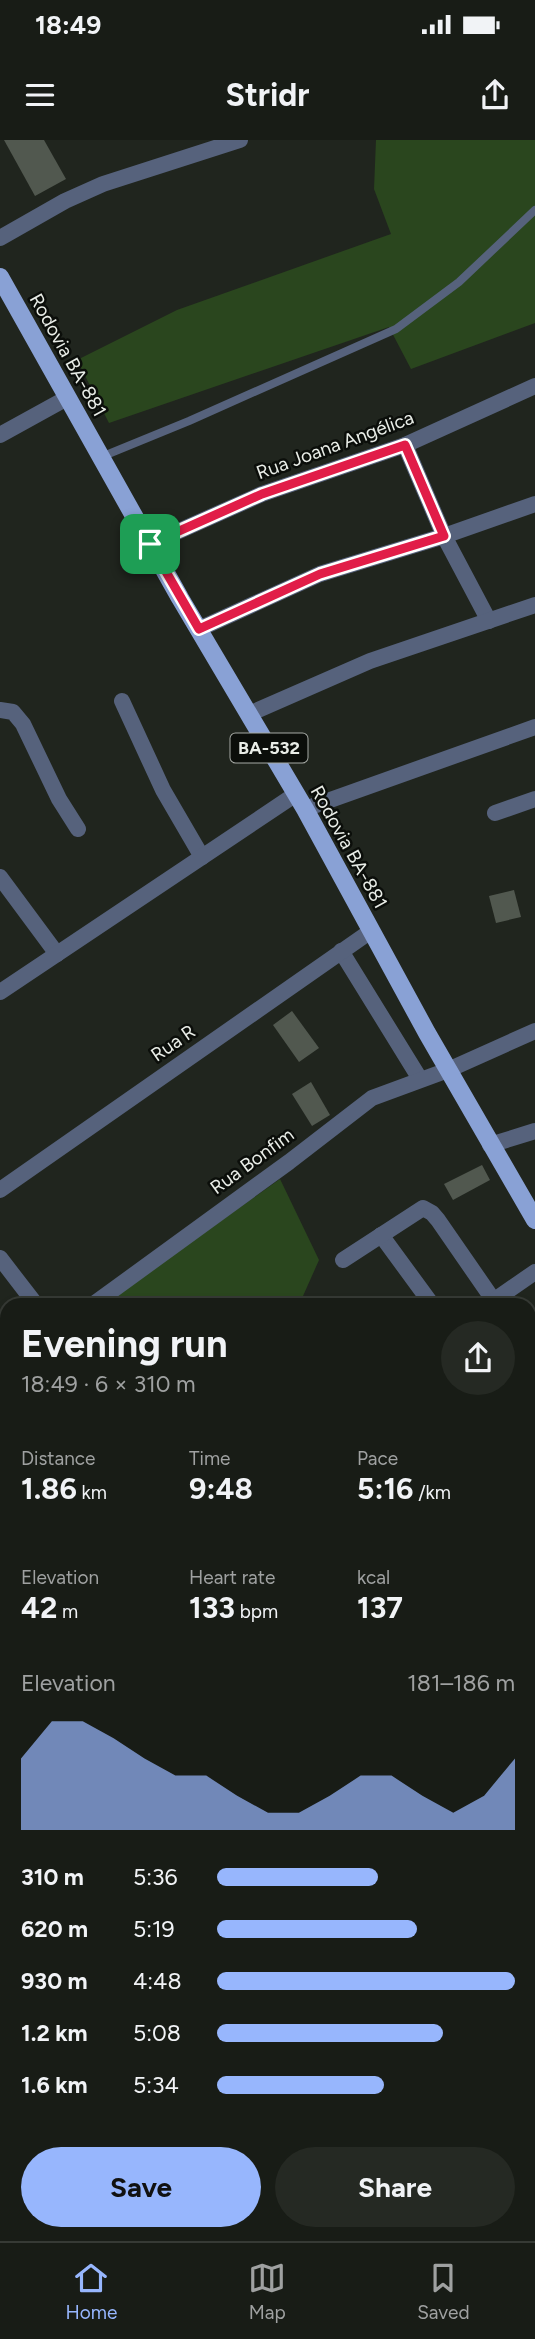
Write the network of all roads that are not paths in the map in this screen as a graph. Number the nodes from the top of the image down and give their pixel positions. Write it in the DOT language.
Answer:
graph roads {
  1 [pos="240,140"];
  2 [pos="535,211"];
  3 [pos="0,238"];
  4 [pos="0,277"];
  5 [pos="535,386"];
  6 [pos="67,398"];
  7 [pos="0,435"];
  8 [pos="405,445"];
  9 [pos="101,457"];
  10 [pos="535,504"];
  11 [pos="444,536"];
  12 [pos="150,544"];
  13 [pos="535,605"];
  14 [pos="489,621"];
  15 [pos="199,629"];
  16 [pos="122,701"];
  17 [pos="0,710"];
  18 [pos="249,714"];
  19 [pos="535,727"];
  20 [pos="535,799"];
  21 [pos="300,802"];
  22 [pos="495,813"];
  23 [pos="78,829"];
  24 [pos="202,857"];
  25 [pos="0,877"];
  26 [pos="371,931"];
  27 [pos="341,951"];
  28 [pos="57,954"];
  29 [pos="0,992"];
  30 [pos="535,1031"];
  31 [pos="448,1070"];
  32 [pos="419,1079"];
  33 [pos="535,1131"];
  34 [pos="490,1144"];
  35 [pos="0,1190"];
  36 [pos="535,1220"];
  37 [pos="381,1235"];
  38 [pos="0,1258"];
  39 [pos="343,1260"];
  40 [pos="535,1272"];
  41 [pos="31,1298"];
  42 [pos="102,1298"];
  43 [pos="427,1298"];
  44 [pos="487,1298"];
  45 [pos="497,1298"];
  1 -- 3 [label="street"];
  2 -- 9 [label="lane"];
  4 -- 6 [label="main road, Rodovia BA-881 / BA-532"];
  5 -- 8 [label="street, Rua Joana Angélica"];
  6 -- 7 [label="street"];
  6 -- 9 [label="main road, Rodovia BA-881 / BA-532"];
  8 -- 11 [label="street"];
  8 -- 12 [label="street, Rua Joana Angélica"];
  9 -- 12 [label="main road, Rodovia BA-881 / BA-532"];
  10 -- 11 [label="street"];
  11 -- 14 [label="street"];
  11 -- 15 [label="street"];
  12 -- 15 [label="main road, Rodovia BA-881 / BA-532"];
  13 -- 14 [label="street"];
  14 -- 18 [label="street"];
  15 -- 18 [label="main road, Rodovia BA-881 / BA-532"];
  16 -- 24 [label="street"];
  17 -- 23 [label="street"];
  18 -- 21 [label="main road, Rodovia BA-881 / BA-532"];
  19 -- 21 [label="street"];
  20 -- 22 [label="street"];
  21 -- 24 [label="street"];
  21 -- 26 [label="main road, Rodovia BA-881 / BA-532"];
  24 -- 28 [label="street"];
  25 -- 28 [label="street"];
  26 -- 27 [label="street, Rua R"];
  26 -- 31 [label="main road, Rodovia BA-881 / BA-532"];
  27 -- 32 [label="street"];
  27 -- 35 [label="street, Rua R"];
  28 -- 29 [label="street"];
  30 -- 31 [label="street, Rua Bonfim"];
  31 -- 32 [label="street, Rua Bonfim"];
  31 -- 34 [label="main road, Rodovia BA-881 / BA-532"];
  32 -- 42 [label="street, Rua Bonfim"];
  33 -- 34 [label="street"];
  34 -- 36 [label="main road, Rodovia BA-881 / BA-532"];
  37 -- 39 [label="street"];
  37 -- 43 [label="street"];
  37 -- 44 [label="street"];
  38 -- 41 [label="street"];
  40 -- 45 [label="street"];
}
